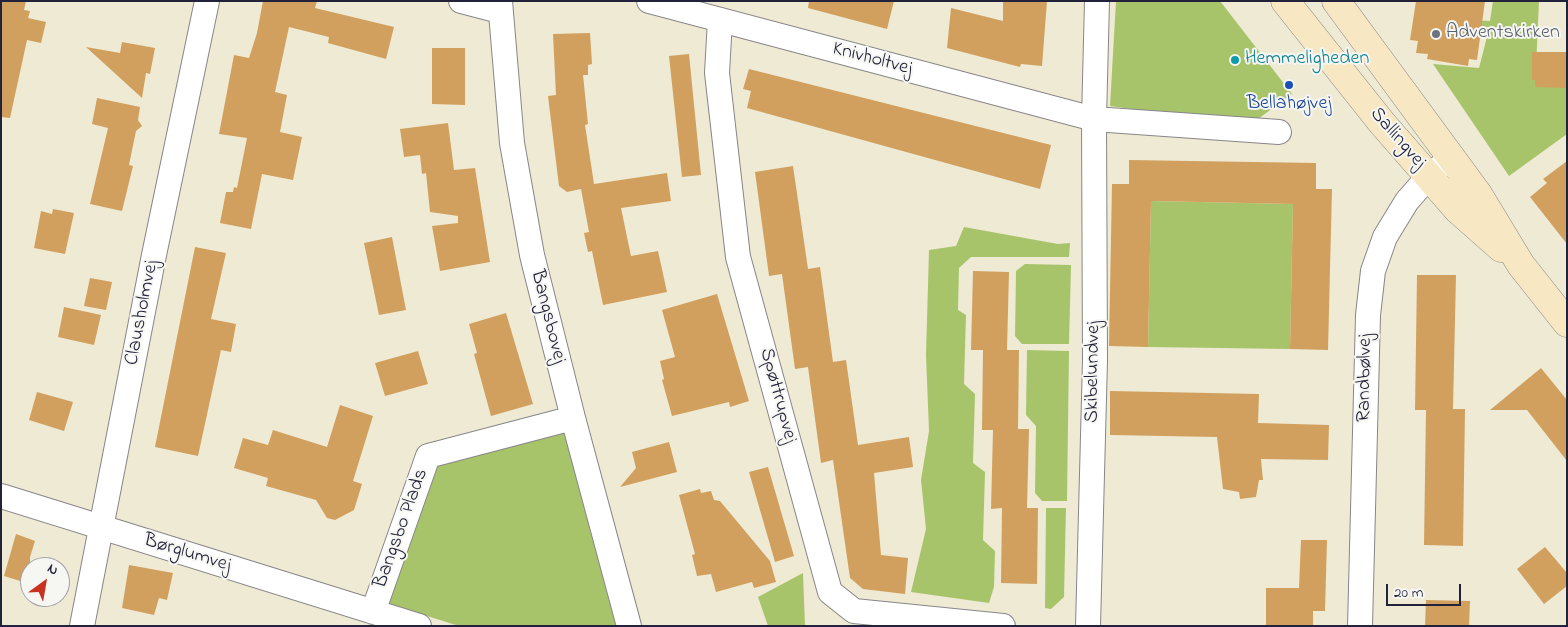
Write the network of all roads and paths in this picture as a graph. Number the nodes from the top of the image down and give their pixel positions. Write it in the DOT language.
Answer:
graph roads {
  1 [pos="207,1"];
  2 [pos="461,1"];
  3 [pos="649,1"];
  4 [pos="1097,1"];
  5 [pos="1286,1"];
  6 [pos="1330,1"];
  7 [pos="500,6"];
  8 [pos="1343,11"];
  9 [pos="720,20"];
  10 [pos="1094,119"];
  11 [pos="1279,132"];
  12 [pos="1451,158"];
  13 [pos="1429,176"];
  14 [pos="1521,265"];
  15 [pos="1567,323"];
  16 [pos="573,418"];
  17 [pos="1,496"];
  18 [pos="100,527"];
  19 [pos="373,612"];
  20 [pos="82,626"];
  21 [pos="419,626"];
  22 [pos="629,626"];
  23 [pos="1003,626"];
  24 [pos="1088,626"];
  25 [pos="1360,626"];
  1 -- 18 [label="street, Clausholmvej"];
  2 -- 7 [label="street"];
  3 -- 9 [label="street, Knivholtvej"];
  4 -- 10 [label="street, Skibelundvej"];
  5 -- 13 [label="street, Sallingvej"];
  6 -- 8 [label="street, Sallingvej"];
  7 -- 16 [label="street, Bangsbovej"];
  8 -- 12 [label="street, Sallingvej"];
  9 -- 10 [label="street, Knivholtvej"];
  9 -- 23 [label="street, Spøttrupvej"];
  10 -- 11 [label="street"];
  10 -- 24 [label="street, Skibelundvej"];
  12 -- 13 [label="street, Randbølvej"];
  12 -- 14 [label="street, Sallingvej"];
  13 -- 14 [label="street, Sallingvej"];
  13 -- 25 [label="street, Randbølvej"];
  14 -- 15 [label="street, Sallingvej"];
  16 -- 19 [label="street, Bangsbo Plads"];
  16 -- 22 [label="street, Bangsbovej"];
  17 -- 18 [label="street, Børglumvej"];
  18 -- 19 [label="street, Børglumvej"];
  18 -- 20 [label="street, Clausholmvej"];
  19 -- 21 [label="street, Bangsbo Plads"];
}
